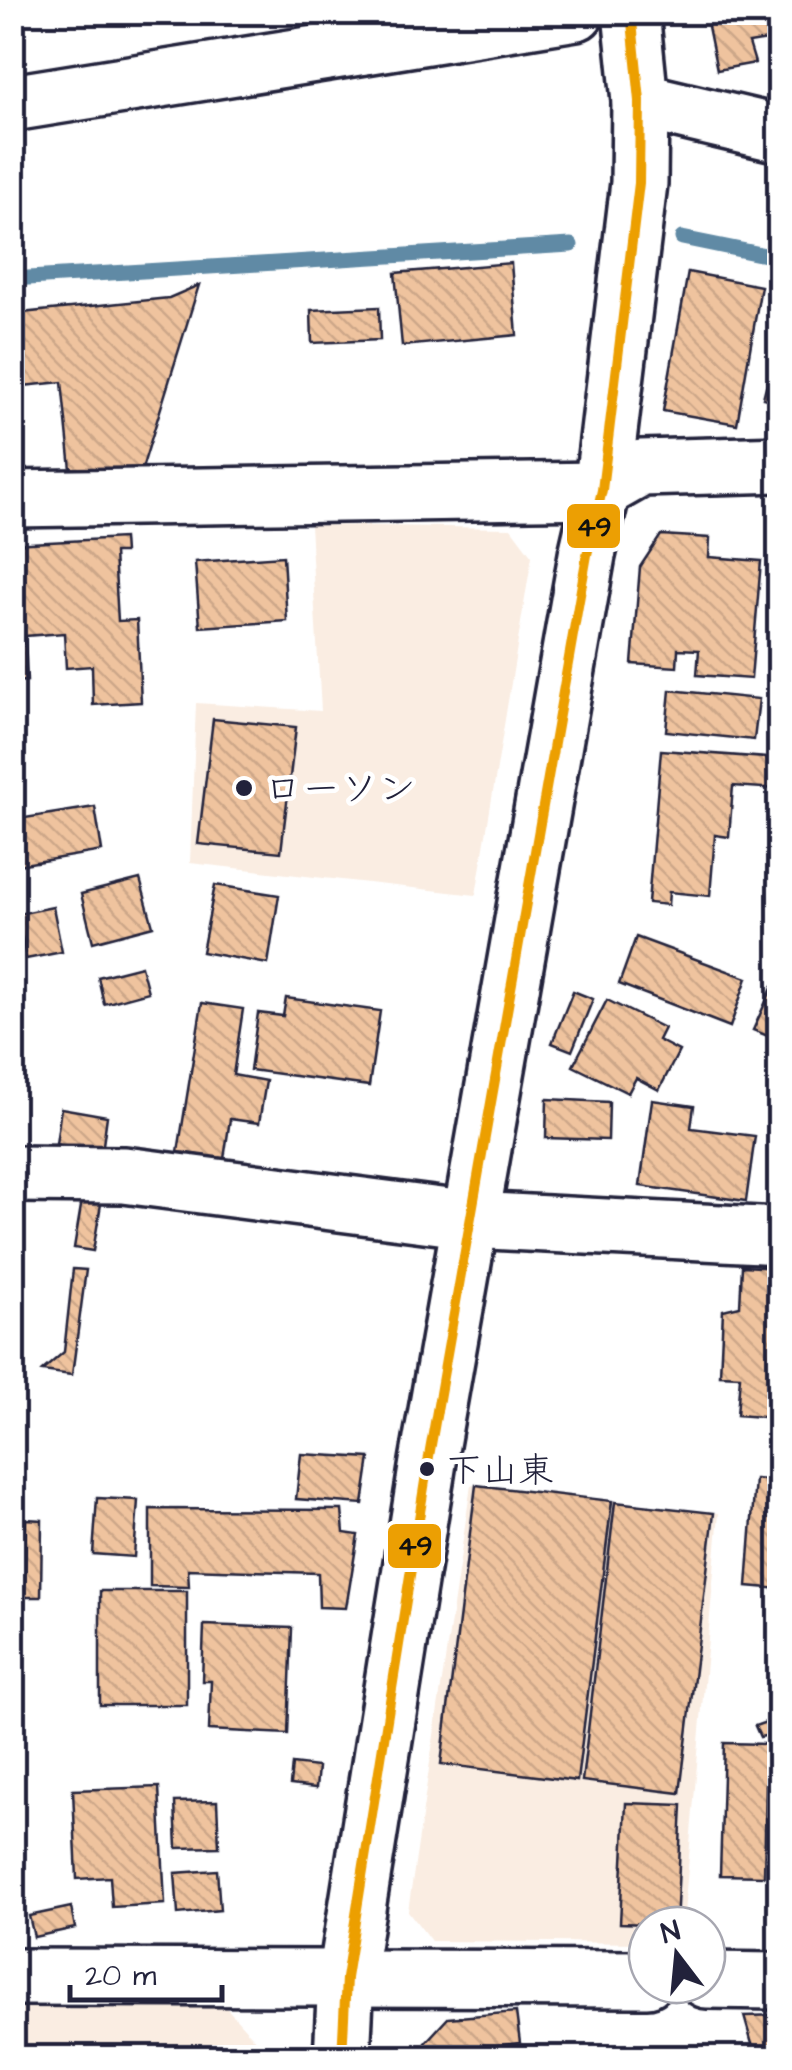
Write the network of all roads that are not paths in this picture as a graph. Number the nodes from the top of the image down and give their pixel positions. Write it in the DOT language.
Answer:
graph roads {
  1 [pos="576,12"];
  2 [pos="632,12"];
  3 [pos="640,101"];
  4 [pos="12,103"];
  5 [pos="780,134"];
  6 [pos="780,464"];
  7 [pos="602,490"];
  8 [pos="12,499"];
  9 [pos="12,1174"];
  10 [pos="471,1220"];
  11 [pos="780,1236"];
  12 [pos="12,1976"];
  13 [pos="346,1978"];
  14 [pos="627,1979"];
  15 [pos="727,1980"];
  16 [pos="780,1981"];
  17 [pos="342,2058"];
  1 -- 4 [label="street"];
  2 -- 3 [label="street"];
  3 -- 5 [label="street"];
  3 -- 7 [label="street"];
  6 -- 7 [label="street"];
  7 -- 8 [label="street"];
  7 -- 10 [label="street"];
  9 -- 10 [label="street"];
  10 -- 11 [label="street"];
  10 -- 13 [label="street"];
  12 -- 13 [label="street"];
  13 -- 14 [label="street"];
  13 -- 17 [label="street"];
  15 -- 16 [label="street"];
}
